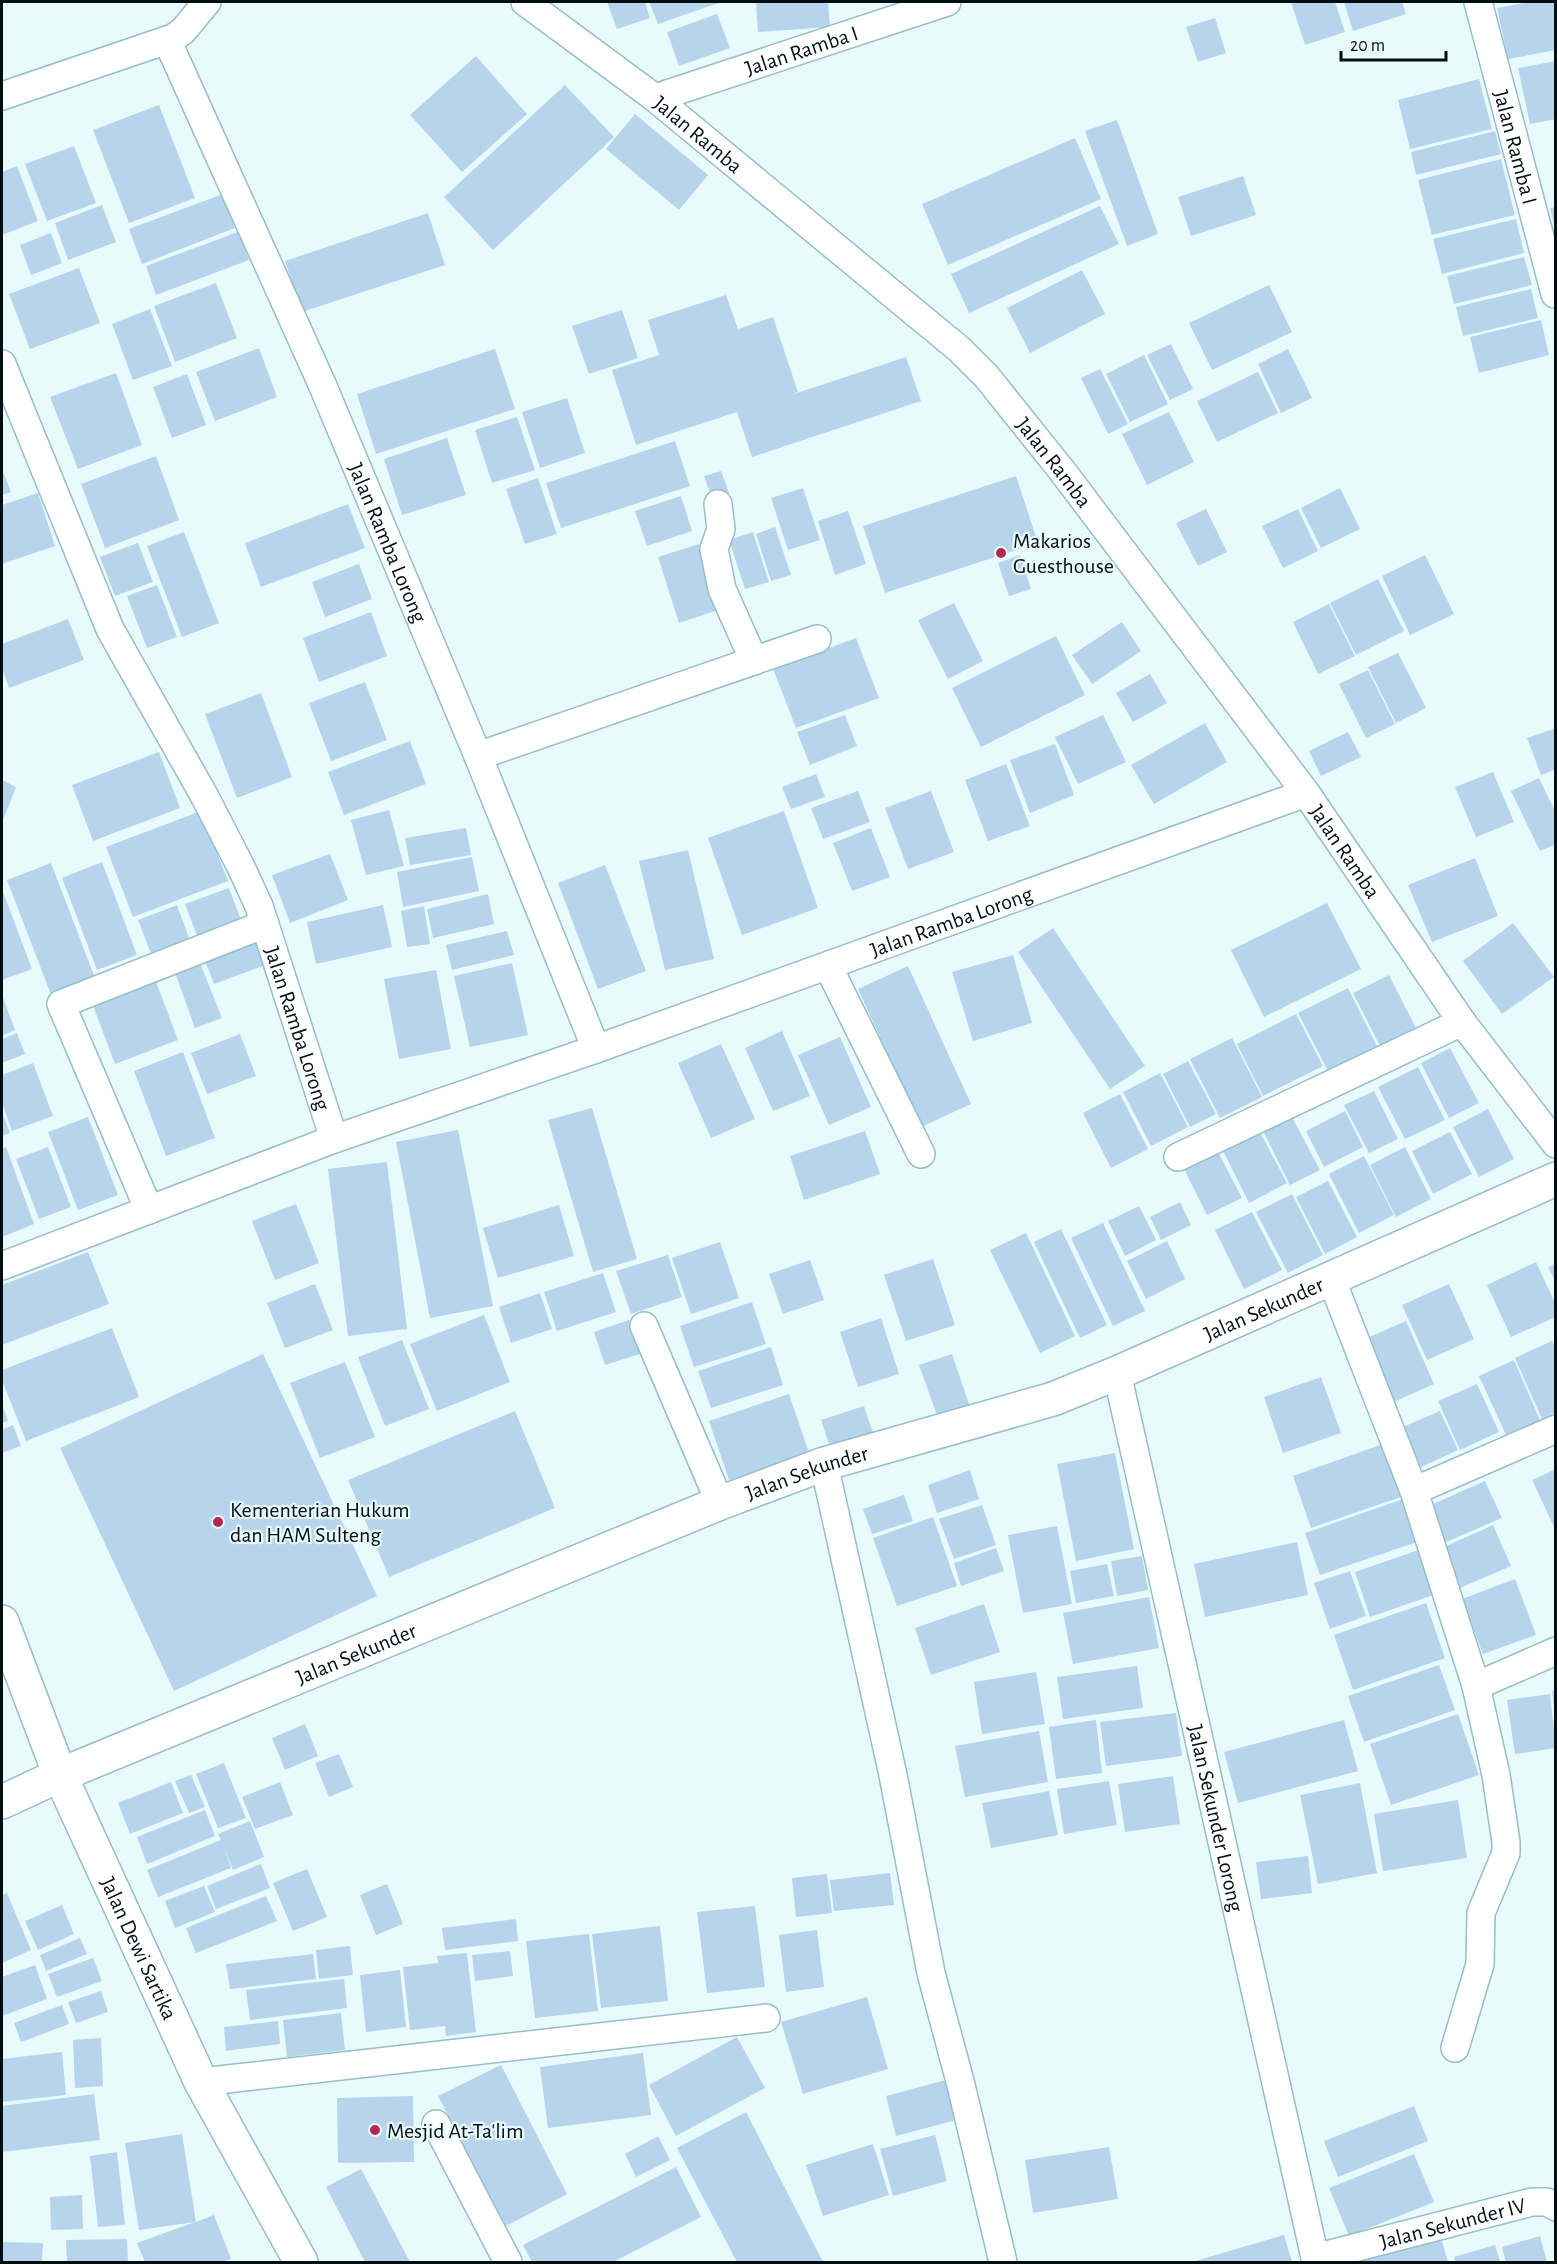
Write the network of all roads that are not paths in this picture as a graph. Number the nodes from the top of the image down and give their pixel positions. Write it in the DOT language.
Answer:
graph roads {
  1 [pos="207,2"];
  2 [pos="525,2"];
  3 [pos="947,2"];
  4 [pos="1478,2"];
  5 [pos="167,40"];
  6 [pos="2,96"];
  7 [pos="655,98"];
  8 [pos="1555,294"];
  9 [pos="2,364"];
  10 [pos="718,504"];
  11 [pos="817,639"];
  12 [pos="754,661"];
  13 [pos="478,756"];
  14 [pos="1306,793"];
  15 [pos="265,924"];
  16 [pos="828,966"];
  17 [pos="1462,1022"];
  18 [pos="596,1049"];
  19 [pos="334,1139"];
  20 [pos="1556,1144"];
  21 [pos="921,1154"];
  22 [pos="1178,1157"];
  23 [pos="1556,1179"];
  24 [pos="149,1210"];
  25 [pos="2,1266"];
  26 [pos="1331,1278"];
  27 [pos="644,1326"];
  28 [pos="1117,1373"];
  29 [pos="1556,1429"];
  30 [pos="824,1464"];
  31 [pos="1414,1491"];
  32 [pos="720,1503"];
  33 [pos="2,1622"];
  34 [pos="1556,1651"];
  35 [pos="1476,1686"];
  36 [pos="60,1774"];
  37 [pos="2,1802"];
  38 [pos="766,2018"];
  39 [pos="1455,2048"];
  40 [pos="201,2082"];
  41 [pos="436,2124"];
  42 [pos="1556,2207"];
  43 [pos="498,2259"];
  44 [pos="1315,2260"];
  45 [pos="300,2262"];
  46 [pos="1003,2262"];
  1 -- 5 [label="street"];
  2 -- 7 [label="street, Jalan Ramba"];
  3 -- 7 [label="street, Jalan Ramba I"];
  4 -- 8 [label="street, Jalan Ramba I"];
  5 -- 6 [label="street"];
  5 -- 13 [label="street, Jalan Ramba Lorong"];
  7 -- 14 [label="street, Jalan Ramba"];
  9 -- 15 [label="street, Jalan Ramba Lorong"];
  10 -- 12 [label="street"];
  11 -- 12 [label="street"];
  12 -- 13 [label="street"];
  13 -- 18 [label="street, Jalan Ramba Lorong"];
  14 -- 16 [label="street, Jalan Ramba Lorong"];
  14 -- 17 [label="street, Jalan Ramba"];
  15 -- 19 [label="street, Jalan Ramba Lorong"];
  15 -- 24 [label="street"];
  16 -- 18 [label="street, Jalan Ramba Lorong"];
  16 -- 21 [label="street"];
  17 -- 20 [label="street, Jalan Ramba"];
  17 -- 22 [label="street"];
  18 -- 19 [label="street, Jalan Ramba Lorong"];
  19 -- 24 [label="street, Jalan Ramba Lorong"];
  23 -- 26 [label="street, Jalan Sekunder"];
  24 -- 25 [label="street, Jalan Ramba Lorong"];
  26 -- 28 [label="street, Jalan Sekunder"];
  26 -- 31 [label="street"];
  27 -- 32 [label="street"];
  28 -- 30 [label="street, Jalan Sekunder"];
  28 -- 44 [label="street, Jalan Sekunder Lorong"];
  29 -- 31 [label="street"];
  30 -- 32 [label="street, Jalan Sekunder"];
  30 -- 46 [label="street"];
  31 -- 35 [label="street"];
  32 -- 36 [label="street, Jalan Sekunder"];
  33 -- 36 [label="street, Jalan Dewi Sartika"];
  34 -- 35 [label="street"];
  35 -- 39 [label="street"];
  36 -- 37 [label="street, Jalan Sekunder"];
  36 -- 40 [label="street, Jalan Dewi Sartika"];
  38 -- 40 [label="street"];
  40 -- 45 [label="street, Jalan Dewi Sartika"];
  41 -- 43 [label="street"];
  42 -- 44 [label="street, Jalan Sekunder IV"];
}
